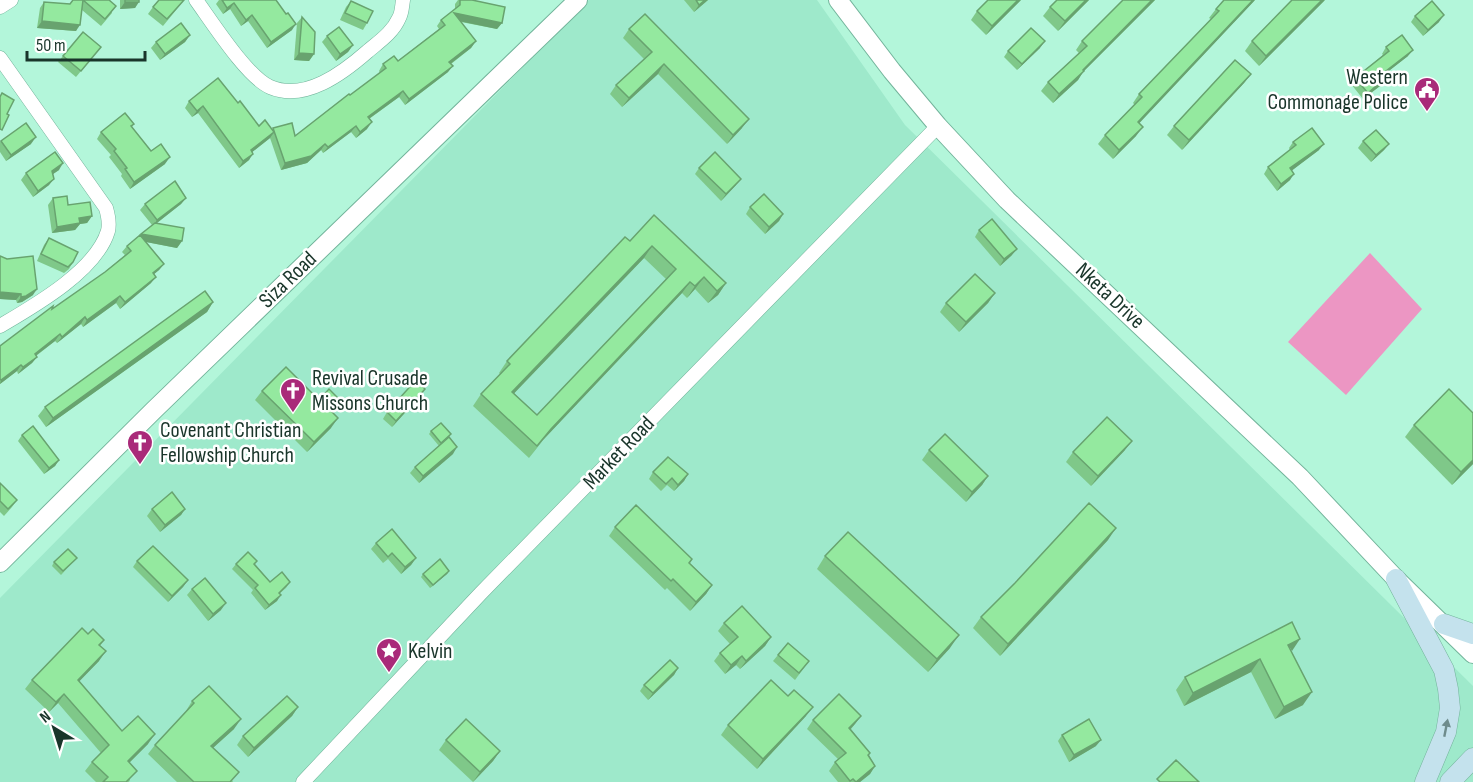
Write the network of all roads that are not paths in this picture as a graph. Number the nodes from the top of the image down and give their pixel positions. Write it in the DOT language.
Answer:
graph roads {
  1 [pos="11,0"];
  2 [pos="196,0"];
  3 [pos="403,0"];
  4 [pos="578,0"];
  5 [pos="838,0"];
  6 [pos="0,7"];
  7 [pos="0,58"];
  8 [pos="938,126"];
  9 [pos="0,326"];
  10 [pos="0,563"];
  11 [pos="1396,579"];
  12 [pos="1444,624"];
  13 [pos="1473,634"];
  14 [pos="1473,654"];
  15 [pos="1473,758"];
  16 [pos="303,782"];
  17 [pos="1425,782"];
  18 [pos="1450,782"];
  1 -- 6 [label="street"];
  2 -- 3 [label="street"];
  4 -- 10 [label="street, Siza Road"];
  5 -- 8 [label="street, Nketa Drive"];
  7 -- 9 [label="street"];
  8 -- 11 [label="street, Nketa Drive"];
  8 -- 16 [label="street, Market Road"];
  11 -- 12 [label="street, Nketa Drive"];
  17 -- 11 [label="main road, one-way"];
  12 -- 13 [label="main road"];
  12 -- 14 [label="street, Nketa Drive"];
  15 -- 18 [label="main road"];
}
